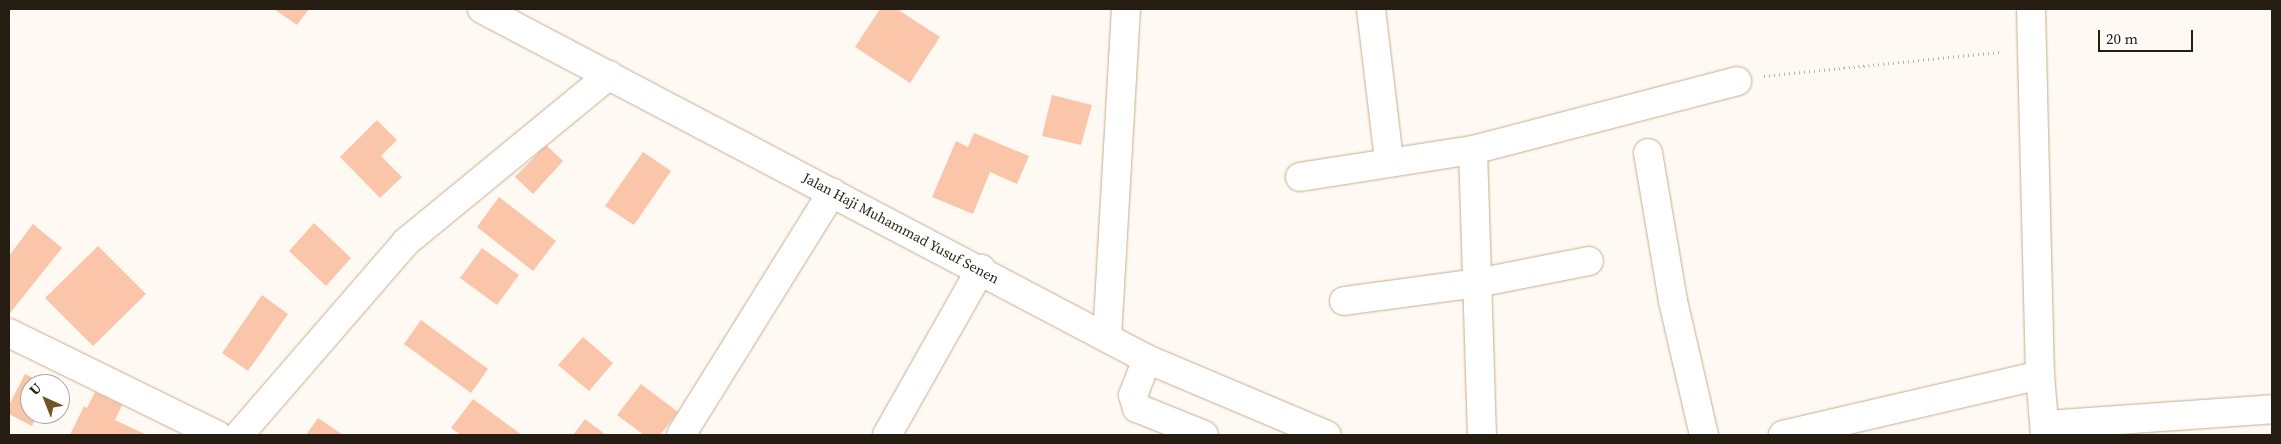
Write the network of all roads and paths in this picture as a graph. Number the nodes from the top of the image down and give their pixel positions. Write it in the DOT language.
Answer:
graph roads {
  1 [pos="482,9"];
  2 [pos="1126,9"];
  3 [pos="1371,9"];
  4 [pos="2031,9"];
  5 [pos="2032,49"];
  6 [pos="609,75"];
  7 [pos="1737,81"];
  8 [pos="1473,150"];
  9 [pos="1648,153"];
  10 [pos="1389,160"];
  11 [pos="1300,176"];
  12 [pos="832,192"];
  13 [pos="1589,261"];
  14 [pos="981,269"];
  15 [pos="1477,283"];
  16 [pos="1344,301"];
  17 [pos="9,333"];
  18 [pos="1106,338"];
  19 [pos="1147,360"];
  20 [pos="2040,374"];
  21 [pos="2272,409"];
  22 [pos="2045,430"];
  23 [pos="217,435"];
  24 [pos="239,435"];
  25 [pos="681,435"];
  26 [pos="887,435"];
  27 [pos="1204,435"];
  28 [pos="1327,435"];
  29 [pos="1482,435"];
  30 [pos="1704,435"];
  31 [pos="1782,435"];
  1 -- 6 [label="street, Jalan Haji Muhammad Yusuf Senen"];
  2 -- 18 [label="street"];
  3 -- 10 [label="street"];
  4 -- 5 [label="street"];
  5 -- 7 [label="path"];
  5 -- 20 [label="street"];
  6 -- 12 [label="street, Jalan Haji Muhammad Yusuf Senen"];
  6 -- 24 [label="street"];
  7 -- 8 [label="street"];
  8 -- 10 [label="street"];
  8 -- 15 [label="street"];
  9 -- 30 [label="street"];
  10 -- 11 [label="street"];
  12 -- 14 [label="street, Jalan Haji Muhammad Yusuf Senen"];
  12 -- 25 [label="street"];
  13 -- 15 [label="street"];
  14 -- 18 [label="street, Jalan Haji Muhammad Yusuf Senen"];
  14 -- 26 [label="street"];
  15 -- 16 [label="street"];
  15 -- 29 [label="street"];
  17 -- 23 [label="street"];
  18 -- 19 [label="street, Jalan Haji Muhammad Yusuf Senen"];
  19 -- 27 [label="street"];
  19 -- 28 [label="street, Jalan Haji Muhammad Yusuf Senen"];
  20 -- 22 [label="street"];
  20 -- 31 [label="street"];
  21 -- 22 [label="street"];
}
